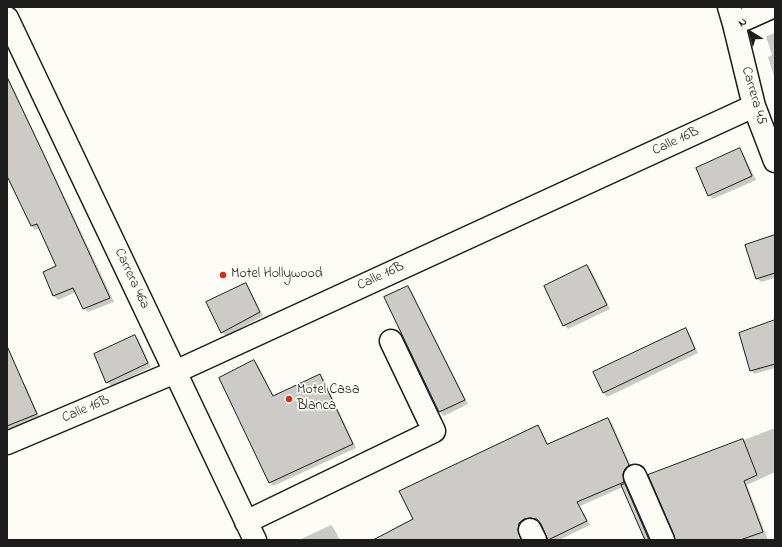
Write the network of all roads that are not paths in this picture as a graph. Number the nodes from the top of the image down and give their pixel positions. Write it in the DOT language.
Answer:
graph roads {
  1 [pos="772,7"];
  2 [pos="731,15"];
  3 [pos="8,24"];
  4 [pos="754,106"];
  5 [pos="775,161"];
  6 [pos="391,341"];
  7 [pos="175,372"];
  8 [pos="7,443"];
  9 [pos="634,476"];
  10 [pos="251,531"];
  11 [pos="663,540"];
  1 -- 2 [label="street"];
  2 -- 4 [label="street, Carrera 45"];
  3 -- 7 [label="street, Carrera 46a"];
  4 -- 5 [label="street, Carrera 45"];
  4 -- 7 [label="street, Calle 16B"];
  6 -- 10 [label="street"];
  7 -- 8 [label="street, Calle 16B"];
  7 -- 10 [label="street, Carrera 46a"];
  9 -- 11 [label="street"];
}
